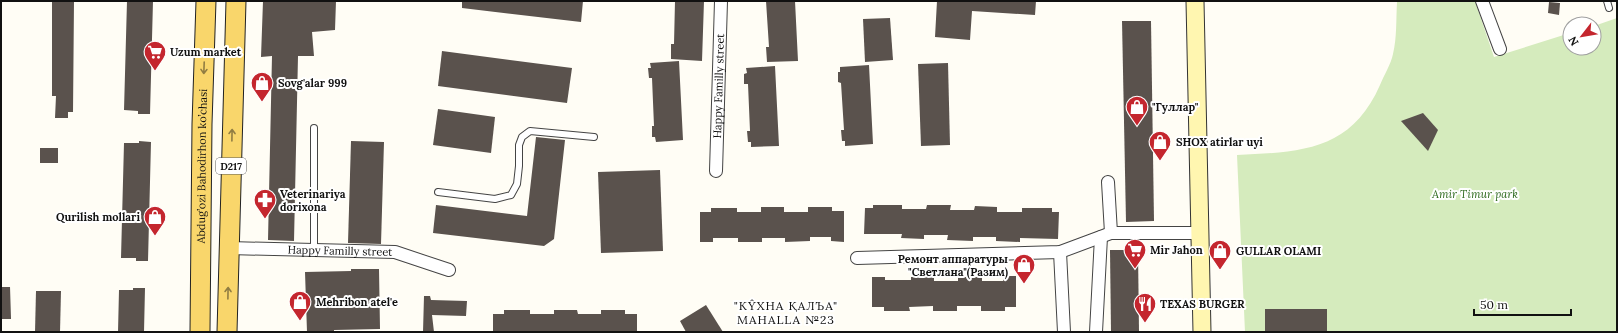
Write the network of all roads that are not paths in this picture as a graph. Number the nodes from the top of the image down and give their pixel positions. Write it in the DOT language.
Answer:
graph roads {
  1 [pos="206,1"];
  2 [pos="236,1"];
  3 [pos="721,1"];
  4 [pos="1195,1"];
  5 [pos="1482,1"];
  6 [pos="1607,1"];
  7 [pos="1609,8"];
  8 [pos="1500,49"];
  9 [pos="314,128"];
  10 [pos="594,137"];
  11 [pos="716,171"];
  12 [pos="1108,182"];
  13 [pos="438,192"];
  14 [pos="1200,233"];
  15 [pos="1106,235"];
  16 [pos="229,248"];
  17 [pos="314,250"];
  18 [pos="1060,252"];
  19 [pos="857,258"];
  20 [pos="449,270"];
  21 [pos="200,332"];
  22 [pos="227,332"];
  23 [pos="1064,332"];
  24 [pos="1096,332"];
  25 [pos="1202,332"];
  1 -- 21 [label="main road, Abdug’ozi Bahodirhon ko’chasi / D217, one-way"];
  16 -- 2 [label="main road, D217, one-way"];
  3 -- 11 [label="street, Happy Familly street"];
  4 -- 14 [label="main road"];
  5 -- 8 [label="street"];
  6 -- 7 [label="lane"];
  9 -- 17 [label="lane"];
  10 -- 13 [label="lane"];
  12 -- 15 [label="street"];
  14 -- 15 [label="street"];
  14 -- 25 [label="main road"];
  15 -- 18 [label="street"];
  15 -- 24 [label="street"];
  16 -- 17 [label="street, Happy Familly street"];
  22 -- 16 [label="main road, D217, one-way"];
  17 -- 20 [label="street, Happy Familly street"];
  18 -- 19 [label="street"];
  18 -- 23 [label="street"];
}
